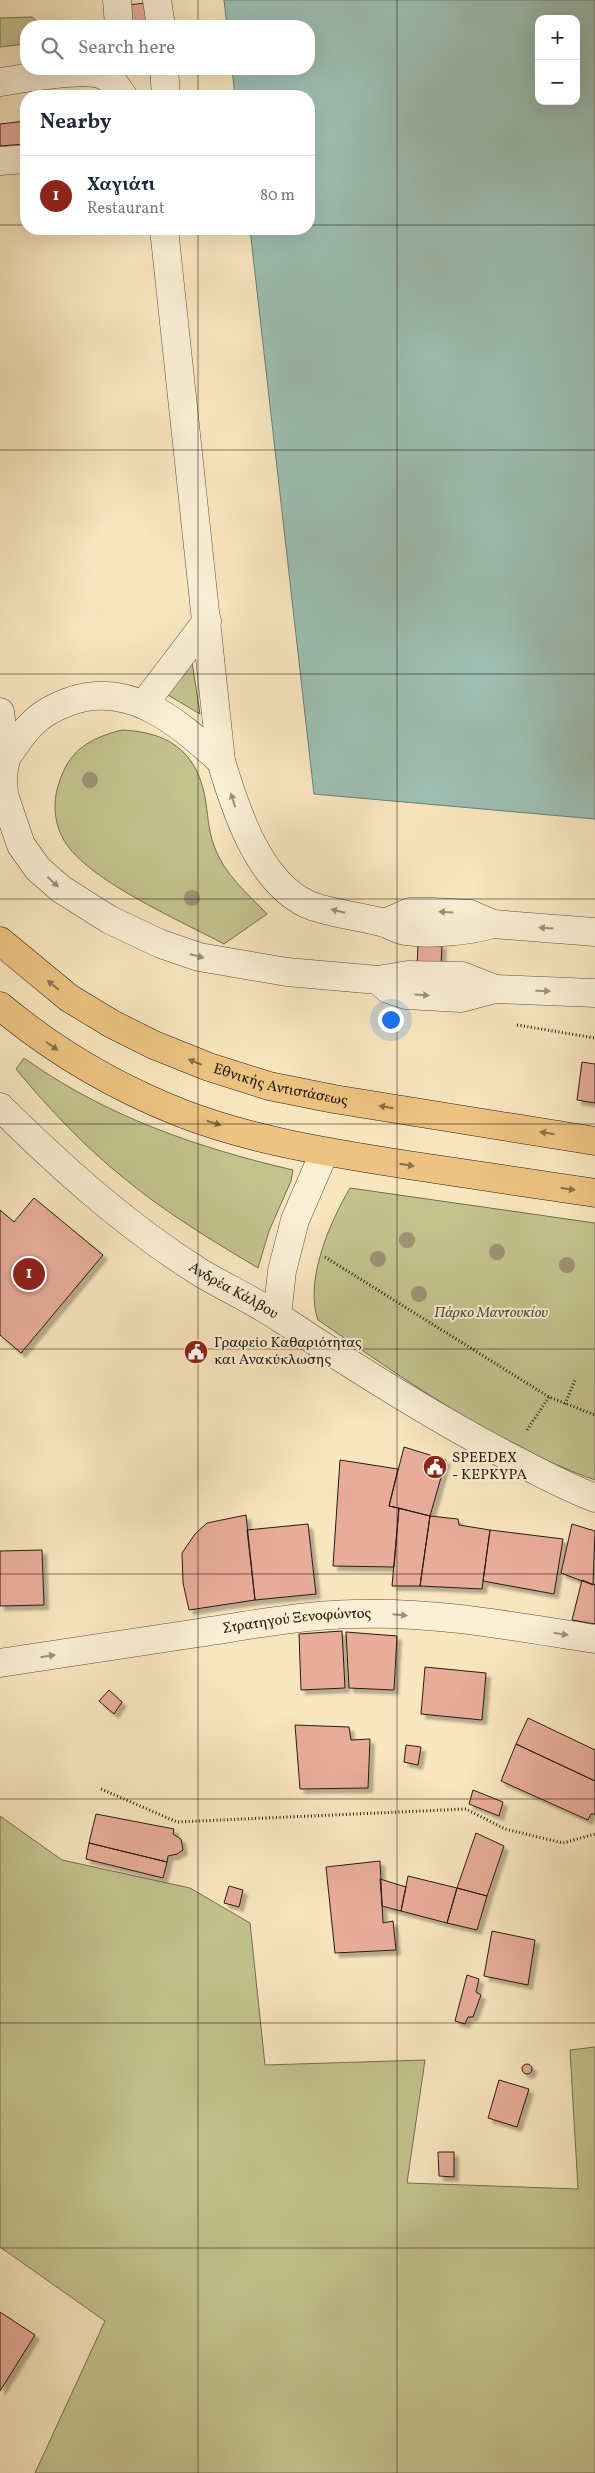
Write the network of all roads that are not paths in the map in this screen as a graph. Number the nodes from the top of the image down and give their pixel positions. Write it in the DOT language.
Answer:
graph roads {
  1 [pos="56,75"];
  2 [pos="99,75"];
  3 [pos="125,75"];
  4 [pos="164,75"];
  5 [pos="0,82"];
  6 [pos="118,90"];
  7 [pos="128,90"];
  8 [pos="166,90"];
  9 [pos="20,159"];
  10 [pos="0,161"];
  11 [pos="165,235"];
  12 [pos="207,621"];
  13 [pos="144,704"];
  14 [pos="0,712"];
  15 [pos="6,758"];
  16 [pos="221,761"];
  17 [pos="11,838"];
  18 [pos="595,932"];
  19 [pos="0,941"];
  20 [pos="595,993"];
  21 [pos="0,1006"];
  22 [pos="0,1107"];
  23 [pos="595,1140"];
  24 [pos="324,1152"];
  25 [pos="595,1193"];
  26 [pos="277,1316"];
  27 [pos="595,1498"];
  28 [pos="595,1639"];
  29 [pos="0,1664"];
  1 -- 5 [label="street"];
  2 -- 6 [label="street"];
  3 -- 7 [label="street"];
  4 -- 8 [label="street"];
  9 -- 10 [label="street"];
  11 -- 12 [label="street"];
  12 -- 13 [label="street"];
  12 -- 16 [label="street"];
  13 -- 15 [label="street"];
  13 -- 16 [label="street"];
  14 -- 15 [label="street"];
  15 -- 17 [label="street"];
  18 -- 16 [label="street, one-way"];
  17 -- 20 [label="street, one-way"];
  23 -- 19 [label="main road, Εθνικής Αντιστάσεως, one-way"];
  21 -- 24 [label="main road, one-way"];
  22 -- 26 [label="street, Ανδρέα Κάλβου"];
  24 -- 25 [label="main road, one-way"];
  24 -- 26 [label="street"];
  26 -- 27 [label="street, Ανδρέα Κάλβου"];
  29 -- 28 [label="street, Στρατηγού Ξενοφώντος, one-way"];
}
